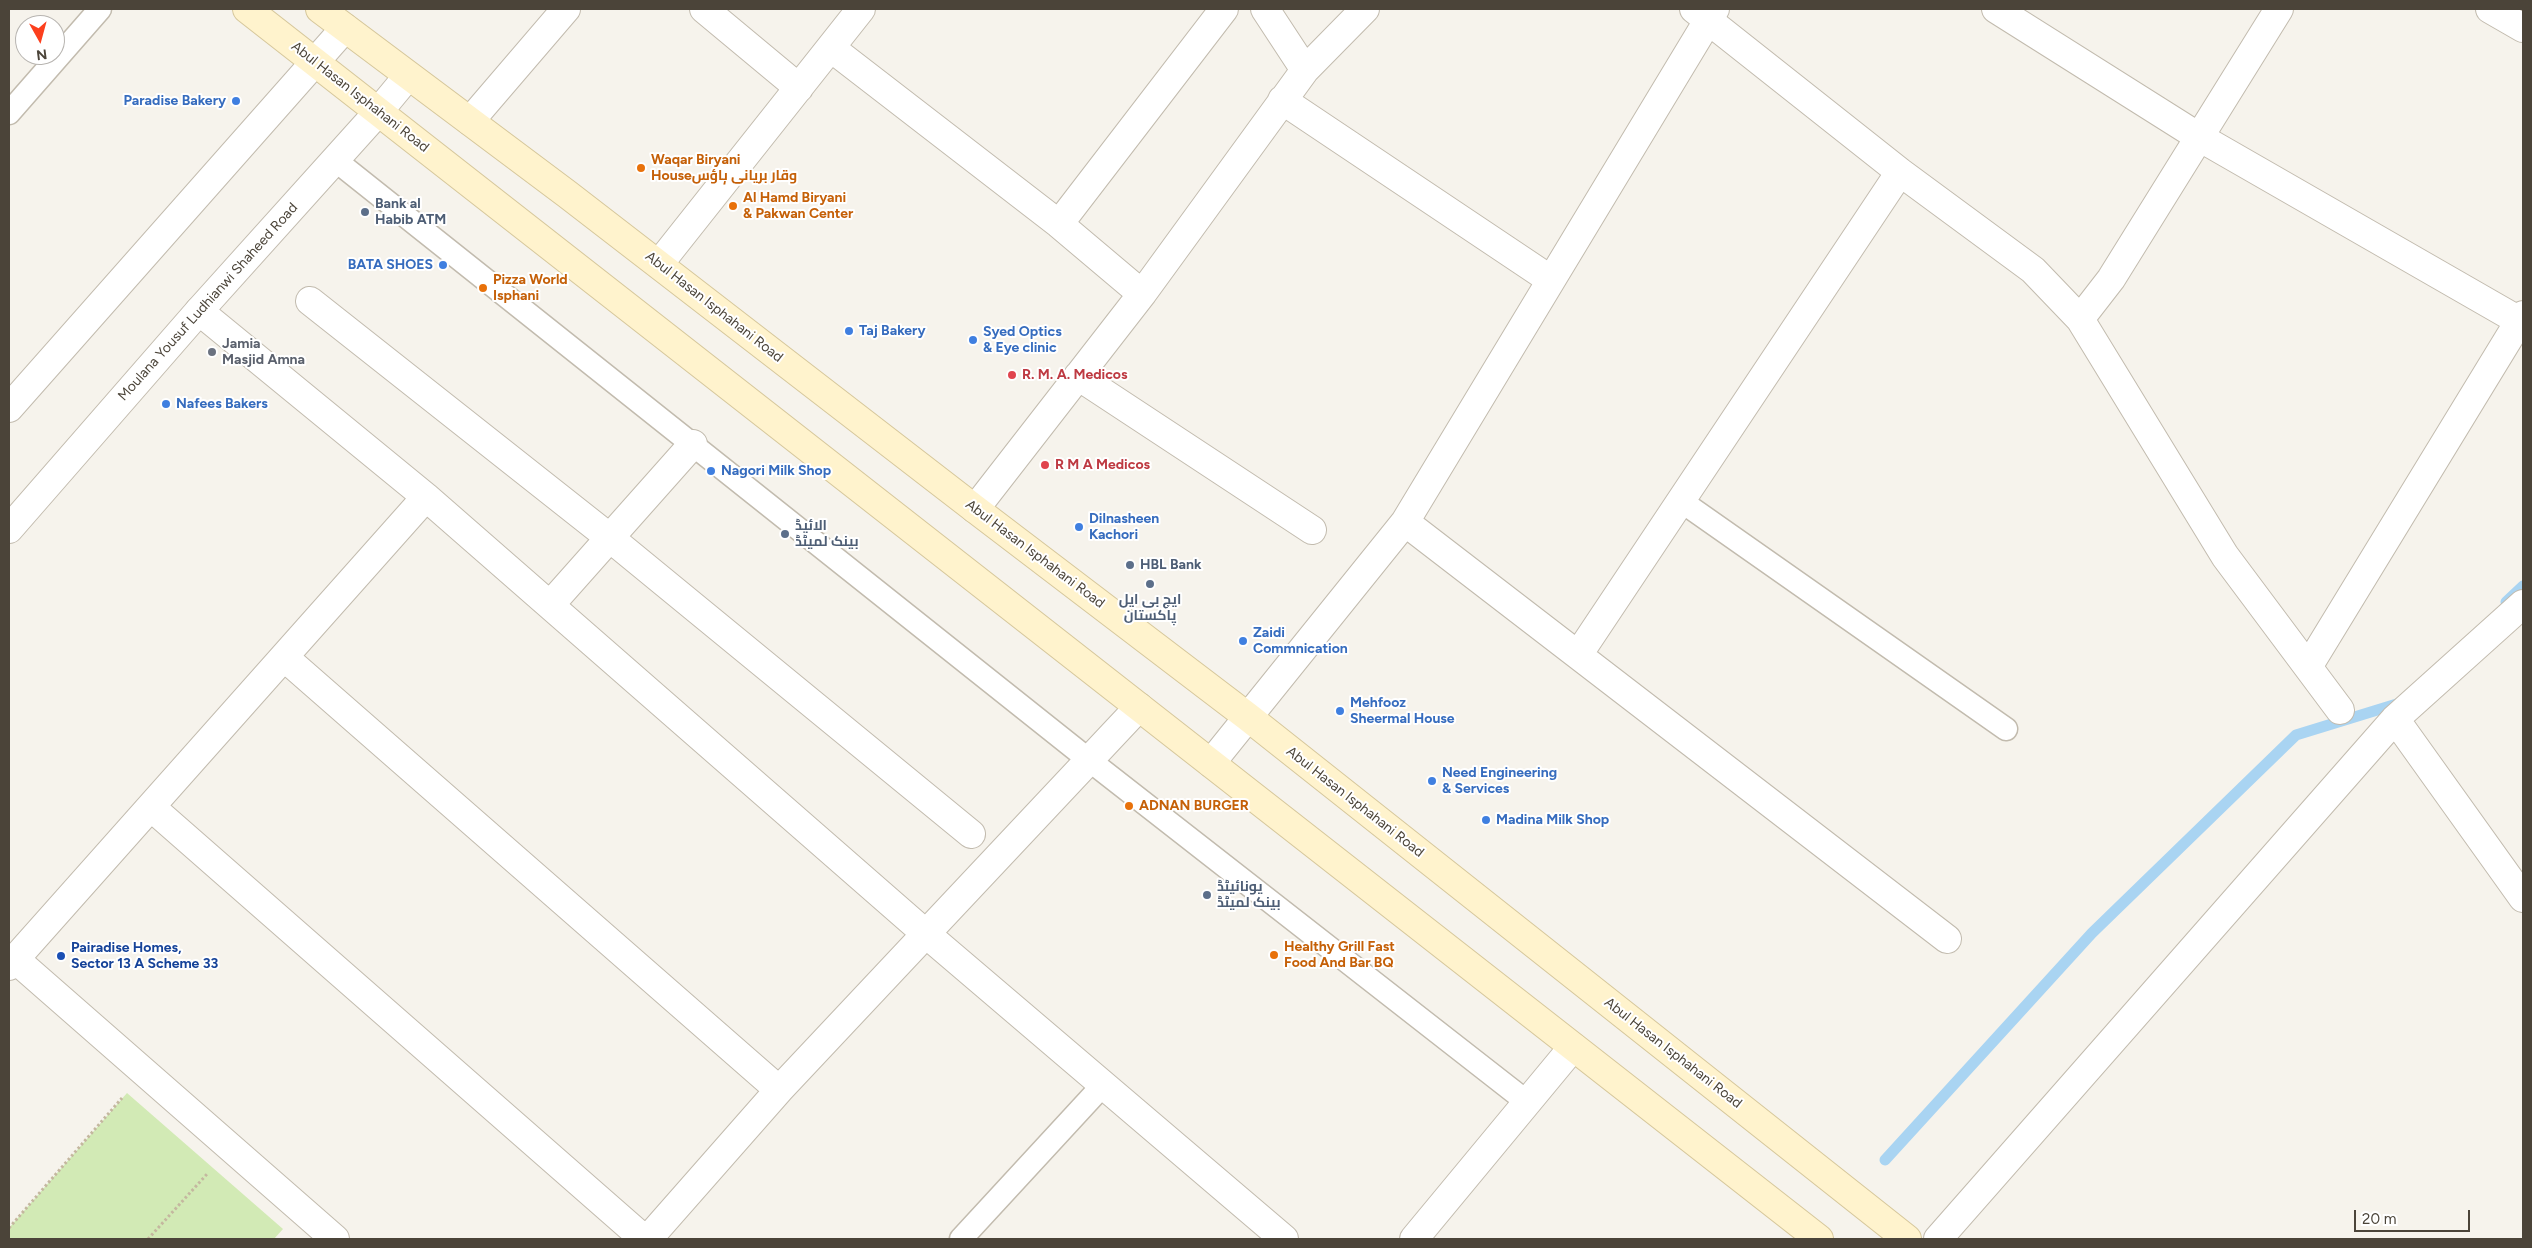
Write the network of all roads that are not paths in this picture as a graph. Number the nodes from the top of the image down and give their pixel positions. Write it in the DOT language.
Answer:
graph roads {
  1 [pos="100,9"];
  2 [pos="247,9"];
  3 [pos="320,9"];
  4 [pos="566,9"];
  5 [pos="704,9"];
  6 [pos="861,9"];
  7 [pos="1224,9"];
  8 [pos="1265,9"];
  9 [pos="1365,9"];
  10 [pos="1996,9"];
  11 [pos="2279,9"];
  12 [pos="2490,9"];
  13 [pos="1705,13"];
  14 [pos="345,28"];
  15 [pos="2523,28"];
  16 [pos="831,48"];
  17 [pos="314,61"];
  18 [pos="1304,70"];
  19 [pos="408,76"];
  20 [pos="799,88"];
  21 [pos="1282,100"];
  22 [pos="379,112"];
  23 [pos="9,113"];
  24 [pos="470,121"];
  25 [pos="2199,137"];
  26 [pos="335,160"];
  27 [pos="1900,172"];
  28 [pos="1059,224"];
  29 [pos="659,264"];
  30 [pos="1551,280"];
  31 [pos="1142,294"];
  32 [pos="310,301"];
  33 [pos="199,311"];
  34 [pos="2080,319"];
  35 [pos="2522,320"];
  36 [pos="1078,376"];
  37 [pos="9,408"];
  38 [pos="693,444"];
  39 [pos="426,497"];
  40 [pos="1681,501"];
  41 [pos="975,509"];
  42 [pos="1405,522"];
  43 [pos="9,529"];
  44 [pos="1312,530"];
  45 [pos="610,538"];
  46 [pos="2523,604"];
  47 [pos="550,605"];
  48 [pos="1578,655"];
  49 [pos="284,657"];
  50 [pos="2308,667"];
  51 [pos="1139,707"];
  52 [pos="2340,710"];
  53 [pos="1248,717"];
  54 [pos="2395,719"];
  55 [pos="2006,729"];
  56 [pos="1089,760"];
  57 [pos="1210,763"];
  58 [pos="151,807"];
  59 [pos="971,834"];
  60 [pos="2523,898"];
  61 [pos="925,933"];
  62 [pos="1947,939"];
  63 [pos="12,963"];
  64 [pos="1573,1047"];
  65 [pos="1103,1085"];
  66 [pos="779,1090"];
  67 [pos="1527,1102"];
  68 [pos="335,1239"];
  69 [pos="644,1239"];
  70 [pos="648,1239"];
  71 [pos="961,1239"];
  72 [pos="1284,1239"];
  73 [pos="1414,1239"];
  74 [pos="1818,1239"];
  75 [pos="1907,1239"];
  76 [pos="1938,1239"];
  1 -- 23 [label="lane"];
  2 -- 17 [label="main road, Abul Hasan Isphahani Road"];
  3 -- 14 [label="main road, Abul Hasan Isphahani Road"];
  4 -- 24 [label="street"];
  5 -- 20 [label="street"];
  6 -- 16 [label="street"];
  7 -- 28 [label="street"];
  8 -- 18 [label="street"];
  9 -- 18 [label="street"];
  10 -- 25 [label="street"];
  11 -- 25 [label="street"];
  12 -- 15 [label="street"];
  13 -- 27 [label="street"];
  13 -- 30 [label="street"];
  14 -- 17 [label="street"];
  14 -- 19 [label="main road, Abul Hasan Isphahani Road"];
  16 -- 20 [label="street"];
  16 -- 28 [label="street"];
  17 -- 22 [label="main road, Abul Hasan Isphahani Road"];
  17 -- 37 [label="street"];
  18 -- 21 [label="street"];
  19 -- 22 [label="street, Moulana Yousuf Ludhianwi Shaheed Road"];
  19 -- 24 [label="main road, Abul Hasan Isphahani Road"];
  20 -- 29 [label="street"];
  21 -- 30 [label="street"];
  21 -- 31 [label="street"];
  22 -- 26 [label="street, Moulana Yousuf Ludhianwi Shaheed Road"];
  22 -- 51 [label="main road, Abul Hasan Isphahani Road"];
  24 -- 29 [label="main road, Abul Hasan Isphahani Road"];
  25 -- 34 [label="street"];
  25 -- 35 [label="street"];
  26 -- 33 [label="street, Moulana Yousuf Ludhianwi Shaheed Road"];
  26 -- 38 [label="lane"];
  27 -- 34 [label="street"];
  27 -- 40 [label="street"];
  28 -- 31 [label="street"];
  29 -- 41 [label="main road, Abul Hasan Isphahani Road"];
  30 -- 42 [label="street"];
  31 -- 36 [label="street"];
  32 -- 45 [label="street"];
  33 -- 39 [label="street"];
  33 -- 43 [label="street, Moulana Yousuf Ludhianwi Shaheed Road"];
  34 -- 50 [label="street"];
  35 -- 50 [label="street"];
  36 -- 41 [label="street"];
  36 -- 44 [label="street"];
  38 -- 45 [label="street"];
  38 -- 56 [label="lane"];
  39 -- 47 [label="street"];
  39 -- 49 [label="street"];
  40 -- 48 [label="street"];
  40 -- 55 [label="lane"];
  41 -- 53 [label="main road, Abul Hasan Isphahani Road"];
  42 -- 48 [label="street"];
  42 -- 53 [label="street"];
  45 -- 47 [label="street"];
  45 -- 59 [label="street"];
  46 -- 54 [label="street"];
  47 -- 61 [label="street"];
  48 -- 62 [label="street"];
  49 -- 58 [label="street"];
  49 -- 66 [label="street"];
  50 -- 52 [label="street"];
  51 -- 56 [label="street"];
  51 -- 57 [label="main road, Abul Hasan Isphahani Road"];
  53 -- 57 [label="street"];
  53 -- 75 [label="main road, Abul Hasan Isphahani Road"];
  54 -- 60 [label="street"];
  54 -- 76 [label="street"];
  56 -- 61 [label="street"];
  56 -- 67 [label="lane"];
  57 -- 64 [label="main road, Abul Hasan Isphahani Road"];
  58 -- 63 [label="street"];
  58 -- 69 [label="street"];
  61 -- 65 [label="street"];
  61 -- 66 [label="street"];
  63 -- 68 [label="street"];
  64 -- 67 [label="street"];
  64 -- 74 [label="main road, Abul Hasan Isphahani Road"];
  65 -- 71 [label="lane"];
  65 -- 72 [label="street"];
  66 -- 70 [label="street"];
  67 -- 73 [label="street"];
}
